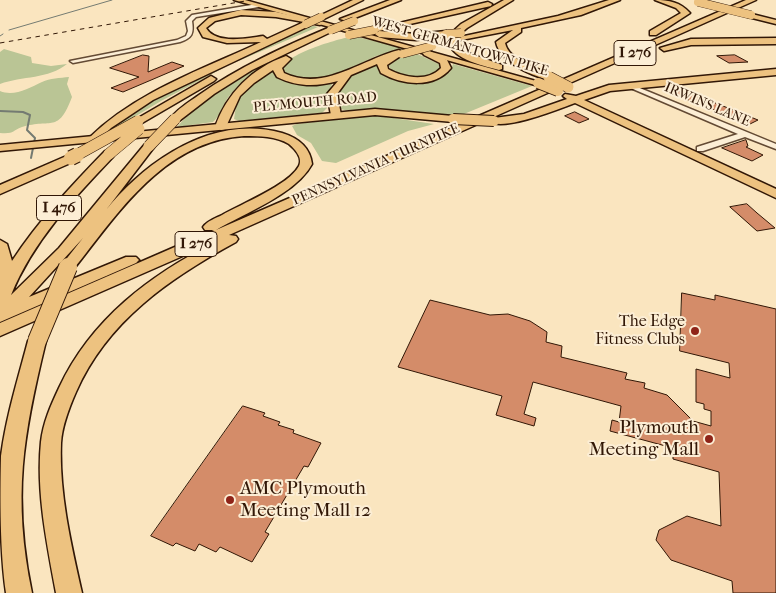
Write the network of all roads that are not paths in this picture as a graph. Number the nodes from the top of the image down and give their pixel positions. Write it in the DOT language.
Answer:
graph roads {
  1 [pos="237,0"];
  2 [pos="244,0"];
  3 [pos="359,0"];
  4 [pos="397,0"];
  5 [pos="406,0"];
  6 [pos="498,0"];
  7 [pos="509,0"];
  8 [pos="598,0"];
  9 [pos="615,0"];
  10 [pos="659,0"];
  11 [pos="688,0"];
  12 [pos="752,0"];
  13 [pos="698,1"];
  14 [pos="739,3"];
  15 [pos="257,6"];
  16 [pos="776,21"];
  17 [pos="323,25"];
  18 [pos="356,25"];
  19 [pos="527,26"];
  20 [pos="715,26"];
  21 [pos="294,30"];
  22 [pos="725,32"];
  23 [pos="459,36"];
  24 [pos="446,39"];
  25 [pos="776,40"];
  26 [pos="635,44"];
  27 [pos="429,48"];
  28 [pos="400,53"];
  29 [pos="288,57"];
  30 [pos="73,61"];
  31 [pos="499,67"];
  32 [pos="776,70"];
  33 [pos="349,73"];
  34 [pos="545,80"];
  35 [pos="628,85"];
  36 [pos="568,87"];
  37 [pos="584,95"];
  38 [pos="530,97"];
  39 [pos="573,99"];
  40 [pos="336,115"];
  41 [pos="174,119"];
  42 [pos="143,121"];
  43 [pos="221,127"];
  44 [pos="745,134"];
  45 [pos="93,140"];
  46 [pos="149,146"];
  47 [pos="776,147"];
  48 [pos="0,148"];
  49 [pos="700,149"];
  50 [pos="391,158"];
  51 [pos="776,183"];
  52 [pos="0,190"];
  53 [pos="776,194"];
  54 [pos="95,215"];
  55 [pos="210,227"];
  56 [pos="0,244"];
  57 [pos="68,267"];
  58 [pos="6,272"];
  59 [pos="0,302"];
  60 [pos="0,315"];
  61 [pos="0,330"];
  62 [pos="37,341"];
  63 [pos="18,593"];
  64 [pos="69,593"];
  1 -- 15 [label="main road, WEST GERMANTOWN PIKE"];
  2 -- 18 [label="main road, WEST GERMANTOWN PIKE"];
  3 -- 17 [label="highway"];
  4 -- 17 [label="highway, I 476"];
  5 -- 18 [label="highway, I 476"];
  6 -- 29 [label="highway, bridge"];
  7 -- 31 [label="highway"];
  8 -- 23 [label="highway"];
  9 -- 19 [label="highway"];
  10 -- 26 [label="highway"];
  11 -- 13 [label="highway"];
  12 -- 14 [label="highway, PENNSYLVANIA TURNPIKE / I 276"];
  13 -- 16 [label="highway, bridge"];
  14 -- 20 [label="highway"];
  14 -- 26 [label="highway, PENNSYLVANIA TURNPIKE / I 276"];
  14 -- 38 [label="highway, PENNSYLVANIA TURNPIKE / I 276"];
  15 -- 17 [label="main road, WEST GERMANTOWN PIKE"];
  15 -- 30 [label="street"];
  17 -- 18 [label="highway, I 476, bridge"];
  17 -- 21 [label="highway, bridge"];
  17 -- 21 [label="highway"];
  17 -- 27 [label="main road, WEST GERMANTOWN PIKE"];
  17 -- 41 [label="highway, I 476"];
  17 -- 42 [label="highway, I 476"];
  18 -- 24 [label="highway"];
  18 -- 31 [label="main road, WEST GERMANTOWN PIKE"];
  19 -- 23 [label="highway"];
  19 -- 34 [label="highway"];
  21 -- 45 [label="highway"];
  22 -- 25 [label="highway"];
  23 -- 24 [label="highway"];
  24 -- 27 [label="highway"];
  25 -- 38 [label="highway"];
  26 -- 55 [label="highway, PENNSYLVANIA TURNPIKE / I 276"];
  27 -- 28 [label="highway, bridge"];
  27 -- 28 [label="highway"];
  27 -- 34 [label="main road, WEST GERMANTOWN PIKE"];
  28 -- 33 [label="highway"];
  29 -- 33 [label="highway"];
  29 -- 43 [label="highway"];
  31 -- 34 [label="main road, WEST GERMANTOWN PIKE"];
  32 -- 35 [label="main road, PLYMOUTH ROAD"];
  33 -- 40 [label="highway"];
  34 -- 36 [label="highway, bridge"];
  34 -- 39 [label="main road, WEST GERMANTOWN PIKE, bridge"];
  35 -- 37 [label="main road, PLYMOUTH ROAD"];
  35 -- 44 [label="street, IRWINS LANE"];
  36 -- 37 [label="main road, WEST GERMANTOWN PIKE"];
  37 -- 39 [label="main road, PLYMOUTH ROAD"];
  37 -- 49 [label="main road, WEST GERMANTOWN PIKE"];
  38 -- 50 [label="highway, PENNSYLVANIA TURNPIKE / I 276"];
  39 -- 40 [label="main road, PLYMOUTH ROAD, bridge"];
  39 -- 53 [label="main road, WEST GERMANTOWN PIKE"];
  40 -- 43 [label="main road, PLYMOUTH ROAD"];
  41 -- 46 [label="highway, I 476, bridge"];
  42 -- 52 [label="highway, bridge"];
  42 -- 58 [label="highway, I 476, bridge"];
  43 -- 45 [label="main road, PLYMOUTH ROAD"];
  44 -- 47 [label="street, IRWINS LANE"];
  44 -- 49 [label="street"];
  45 -- 48 [label="main road, PLYMOUTH ROAD"];
  46 -- 54 [label="highway, I 476"];
  49 -- 51 [label="main road, WEST GERMANTOWN PIKE"];
  50 -- 61 [label="highway, PENNSYLVANIA TURNPIKE / I 276"];
  50 -- 64 [label="highway"];
  54 -- 57 [label="highway, I 476"];
  54 -- 60 [label="highway"];
  55 -- 57 [label="highway"];
  55 -- 60 [label="highway, PENNSYLVANIA TURNPIKE / I 276"];
  56 -- 58 [label="highway"];
  57 -- 62 [label="highway, I 476, bridge"];
  58 -- 59 [label="highway, I 476"];
  62 -- 63 [label="highway, I 476"];
}
